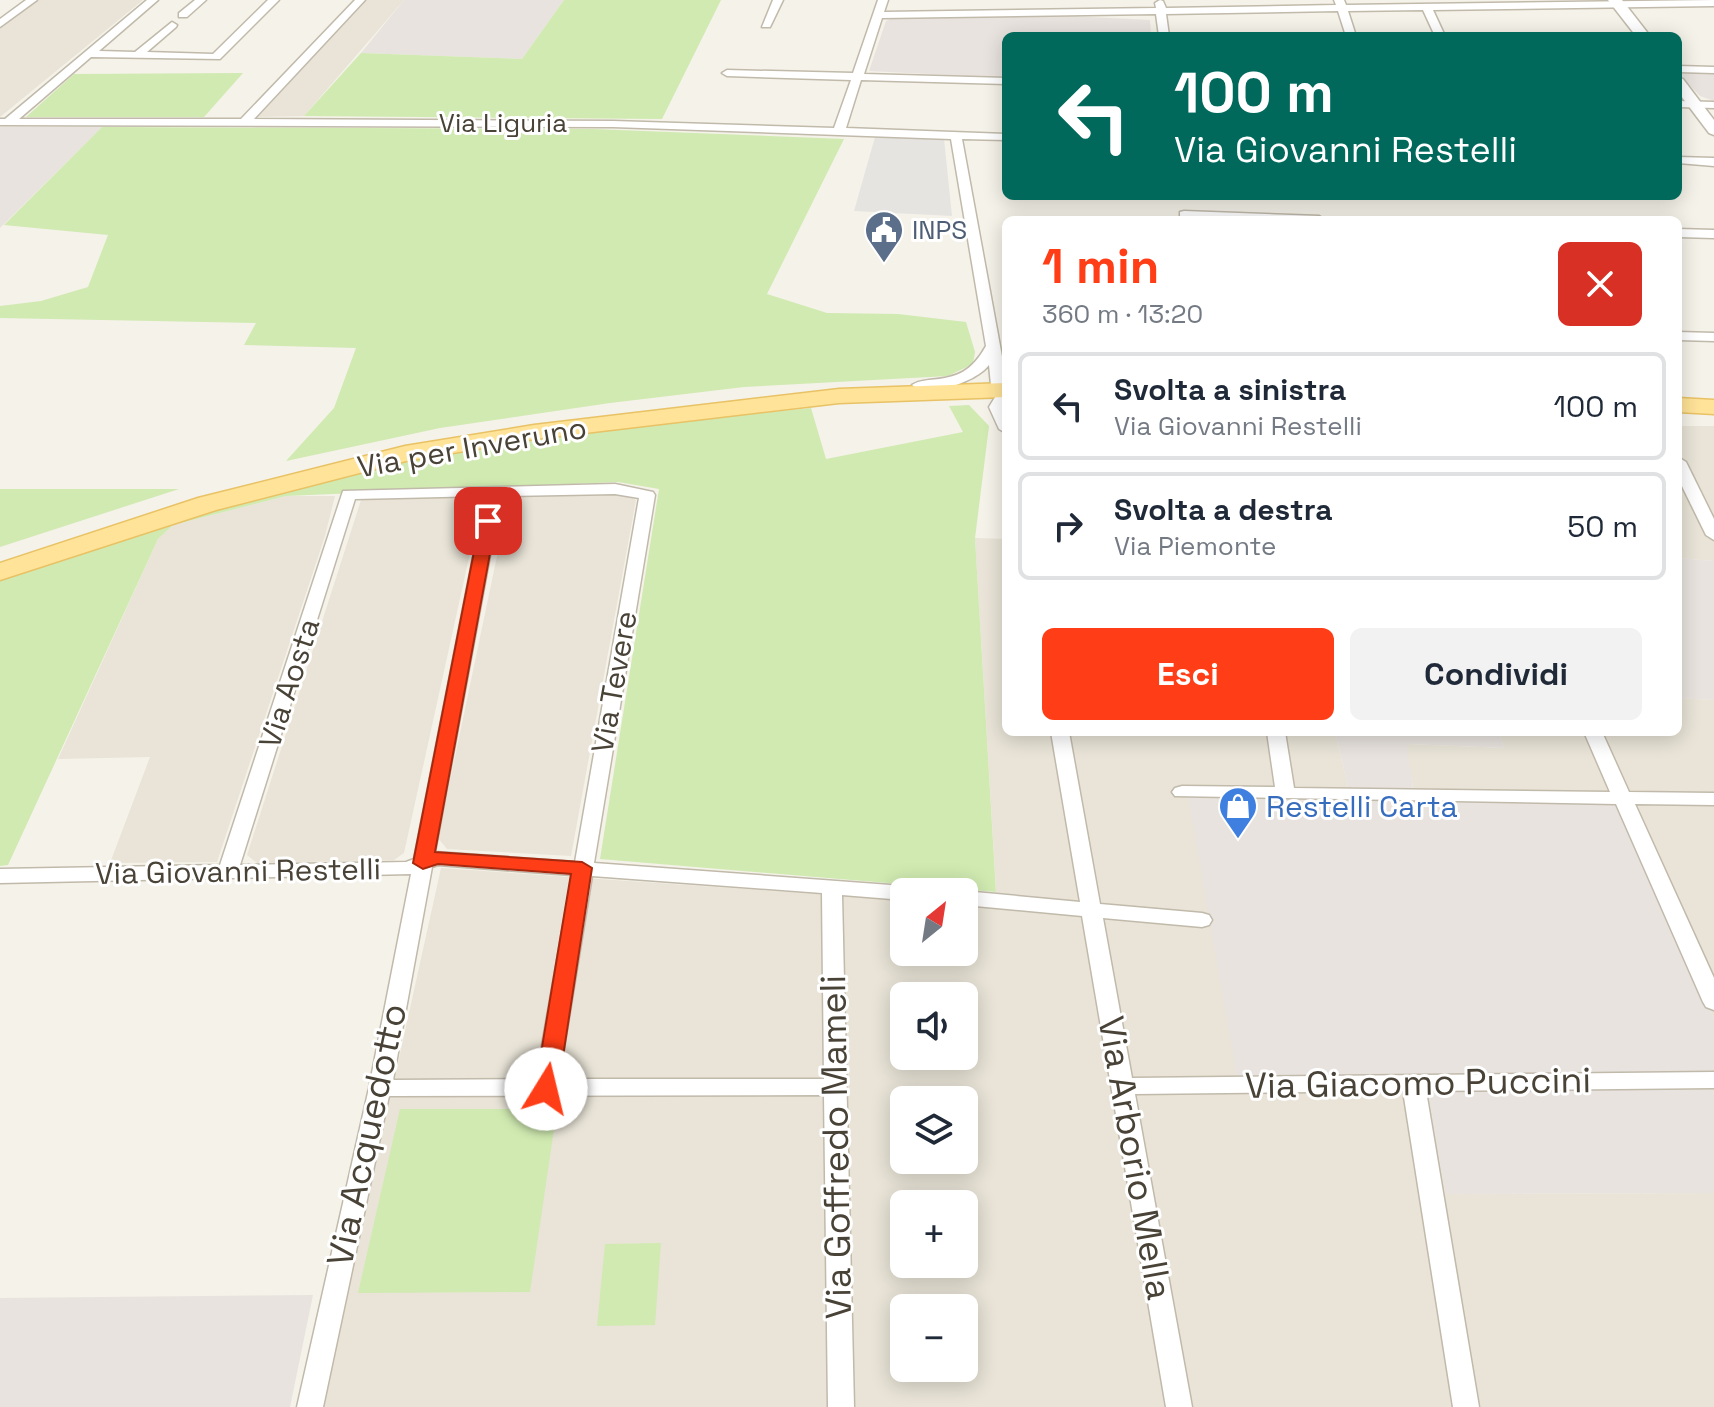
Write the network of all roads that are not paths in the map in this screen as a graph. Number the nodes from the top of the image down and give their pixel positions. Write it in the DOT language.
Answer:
graph roads {
  1 [pos="32,0"];
  2 [pos="153,0"];
  3 [pos="201,0"];
  4 [pos="274,0"];
  5 [pos="360,0"];
  6 [pos="778,0"];
  7 [pos="883,0"];
  8 [pos="1617,2"];
  9 [pos="1478,3"];
  10 [pos="1714,3"];
  11 [pos="1341,5"];
  12 [pos="1160,6"];
  13 [pos="1427,7"];
  14 [pos="183,15"];
  15 [pos="879,15"];
  16 [pos="0,24"];
  17 [pos="172,25"];
  18 [pos="766,25"];
  19 [pos="1163,32"];
  20 [pos="1350,32"];
  21 [pos="1438,32"];
  22 [pos="1640,32"];
  23 [pos="89,54"];
  24 [pos="138,55"];
  25 [pos="1682,69"];
  26 [pos="1714,70"];
  27 [pos="727,73"];
  28 [pos="860,77"];
  29 [pos="1002,81"];
  30 [pos="1682,88"];
  31 [pos="1682,104"];
  32 [pos="1694,105"];
  33 [pos="1714,105"];
  34 [pos="4,122"];
  35 [pos="244,123"];
  36 [pos="1714,130"];
  37 [pos="839,131"];
  38 [pos="956,135"];
  39 [pos="1002,137"];
  40 [pos="1682,160"];
  41 [pos="1714,162"];
  42 [pos="1183,214"];
  43 [pos="1228,216"];
  44 [pos="1682,233"];
  45 [pos="1714,234"];
  46 [pos="987,320"];
  47 [pos="1002,320"];
  48 [pos="1682,336"];
  49 [pos="1714,337"];
  50 [pos="994,355"];
  51 [pos="919,385"];
  52 [pos="1002,386"];
  53 [pos="1002,388"];
  54 [pos="957,390"];
  55 [pos="1002,393"];
  56 [pos="1002,420"];
  57 [pos="1682,470"];
  58 [pos="494,490"];
  59 [pos="1714,535"];
  60 [pos="0,556"];
  61 [pos="0,572"];
  62 [pos="1061,736"];
  63 [pos="1277,736"];
  64 [pos="1595,736"];
  65 [pos="1182,792"];
  66 [pos="1286,794"];
  67 [pos="1623,798"];
  68 [pos="1714,799"];
  69 [pos="423,863"];
  70 [pos="582,868"];
  71 [pos="228,872"];
  72 [pos="0,876"];
  73 [pos="832,886"];
  74 [pos="890,892"];
  75 [pos="978,899"];
  76 [pos="1091,910"];
  77 [pos="1202,920"];
  78 [pos="1714,1002"];
  79 [pos="1714,1080"];
  80 [pos="1413,1082"];
  81 [pos="1123,1086"];
  82 [pos="835,1087"];
  83 [pos="380,1088"];
  84 [pos="546,1089"];
  85 [pos="310,1407"];
  86 [pos="841,1407"];
  87 [pos="1179,1407"];
  88 [pos="1466,1407"];
  1 -- 16 [label="street"];
  2 -- 23 [label="street"];
  3 -- 14 [label="street"];
  4 -- 24 [label="street"];
  5 -- 35 [label="street"];
  6 -- 18 [label="street"];
  7 -- 15 [label="street"];
  8 -- 9 [label="street"];
  8 -- 10 [label="street"];
  8 -- 22 [label="street"];
  9 -- 13 [label="street"];
  11 -- 12 [label="street"];
  11 -- 13 [label="street"];
  11 -- 20 [label="street"];
  12 -- 15 [label="street"];
  12 -- 19 [label="street"];
  13 -- 21 [label="street"];
  15 -- 28 [label="street"];
  17 -- 24 [label="street"];
  23 -- 24 [label="street"];
  23 -- 34 [label="street"];
  25 -- 26 [label="street"];
  27 -- 28 [label="street"];
  28 -- 29 [label="street"];
  28 -- 37 [label="street"];
  30 -- 32 [label="street"];
  31 -- 32 [label="street"];
  32 -- 33 [label="street"];
  32 -- 36 [label="street"];
  34 -- 35 [label="street, Via Liguria"];
  35 -- 37 [label="street, Via Liguria"];
  37 -- 38 [label="street, Via Liguria"];
  38 -- 39 [label="street, Via Liguria"];
  38 -- 46 [label="street"];
  40 -- 41 [label="street"];
  42 -- 43 [label="street"];
  44 -- 45 [label="street"];
  46 -- 47 [label="street"];
  46 -- 50 [label="street"];
  48 -- 49 [label="street"];
  50 -- 51 [label="street"];
  50 -- 52 [label="street"];
  51 -- 54 [label="main road, Via per Inveruno"];
  51 -- 60 [label="main road, Via per Inveruno"];
  53 -- 54 [label="main road, Via per Inveruno"];
  54 -- 61 [label="main road, Via per Inveruno"];
  55 -- 56 [label="street"];
  57 -- 59 [label="street"];
  58 -- 69 [label="street, Via Acquedotto"];
  58 -- 70 [label="street, Via Tevere"];
  58 -- 71 [label="street, Via Aosta"];
  62 -- 76 [label="street, Via Arborio Mella"];
  63 -- 66 [label="street"];
  64 -- 67 [label="street"];
  65 -- 66 [label="street"];
  66 -- 67 [label="street"];
  67 -- 68 [label="street"];
  67 -- 78 [label="street"];
  69 -- 70 [label="street, Via Giovanni Restelli"];
  69 -- 71 [label="street, Via Giovanni Restelli"];
  69 -- 83 [label="street, Via Acquedotto"];
  70 -- 73 [label="street, Via Giovanni Restelli"];
  70 -- 84 [label="street, Via Tevere"];
  71 -- 72 [label="street, Via Giovanni Restelli"];
  73 -- 74 [label="street, Via Giovanni Restelli"];
  73 -- 82 [label="street, Via Goffredo Mameli"];
  75 -- 76 [label="street"];
  76 -- 77 [label="street"];
  76 -- 81 [label="street, Via Arborio Mella"];
  79 -- 80 [label="street, Via Giacomo Puccini"];
  80 -- 81 [label="street, Via Giacomo Puccini"];
  80 -- 88 [label="street"];
  81 -- 87 [label="street, Via Arborio Mella"];
  82 -- 84 [label="street"];
  82 -- 86 [label="street, Via Goffredo Mameli"];
  83 -- 84 [label="street"];
  83 -- 85 [label="street, Via Acquedotto"];
}
